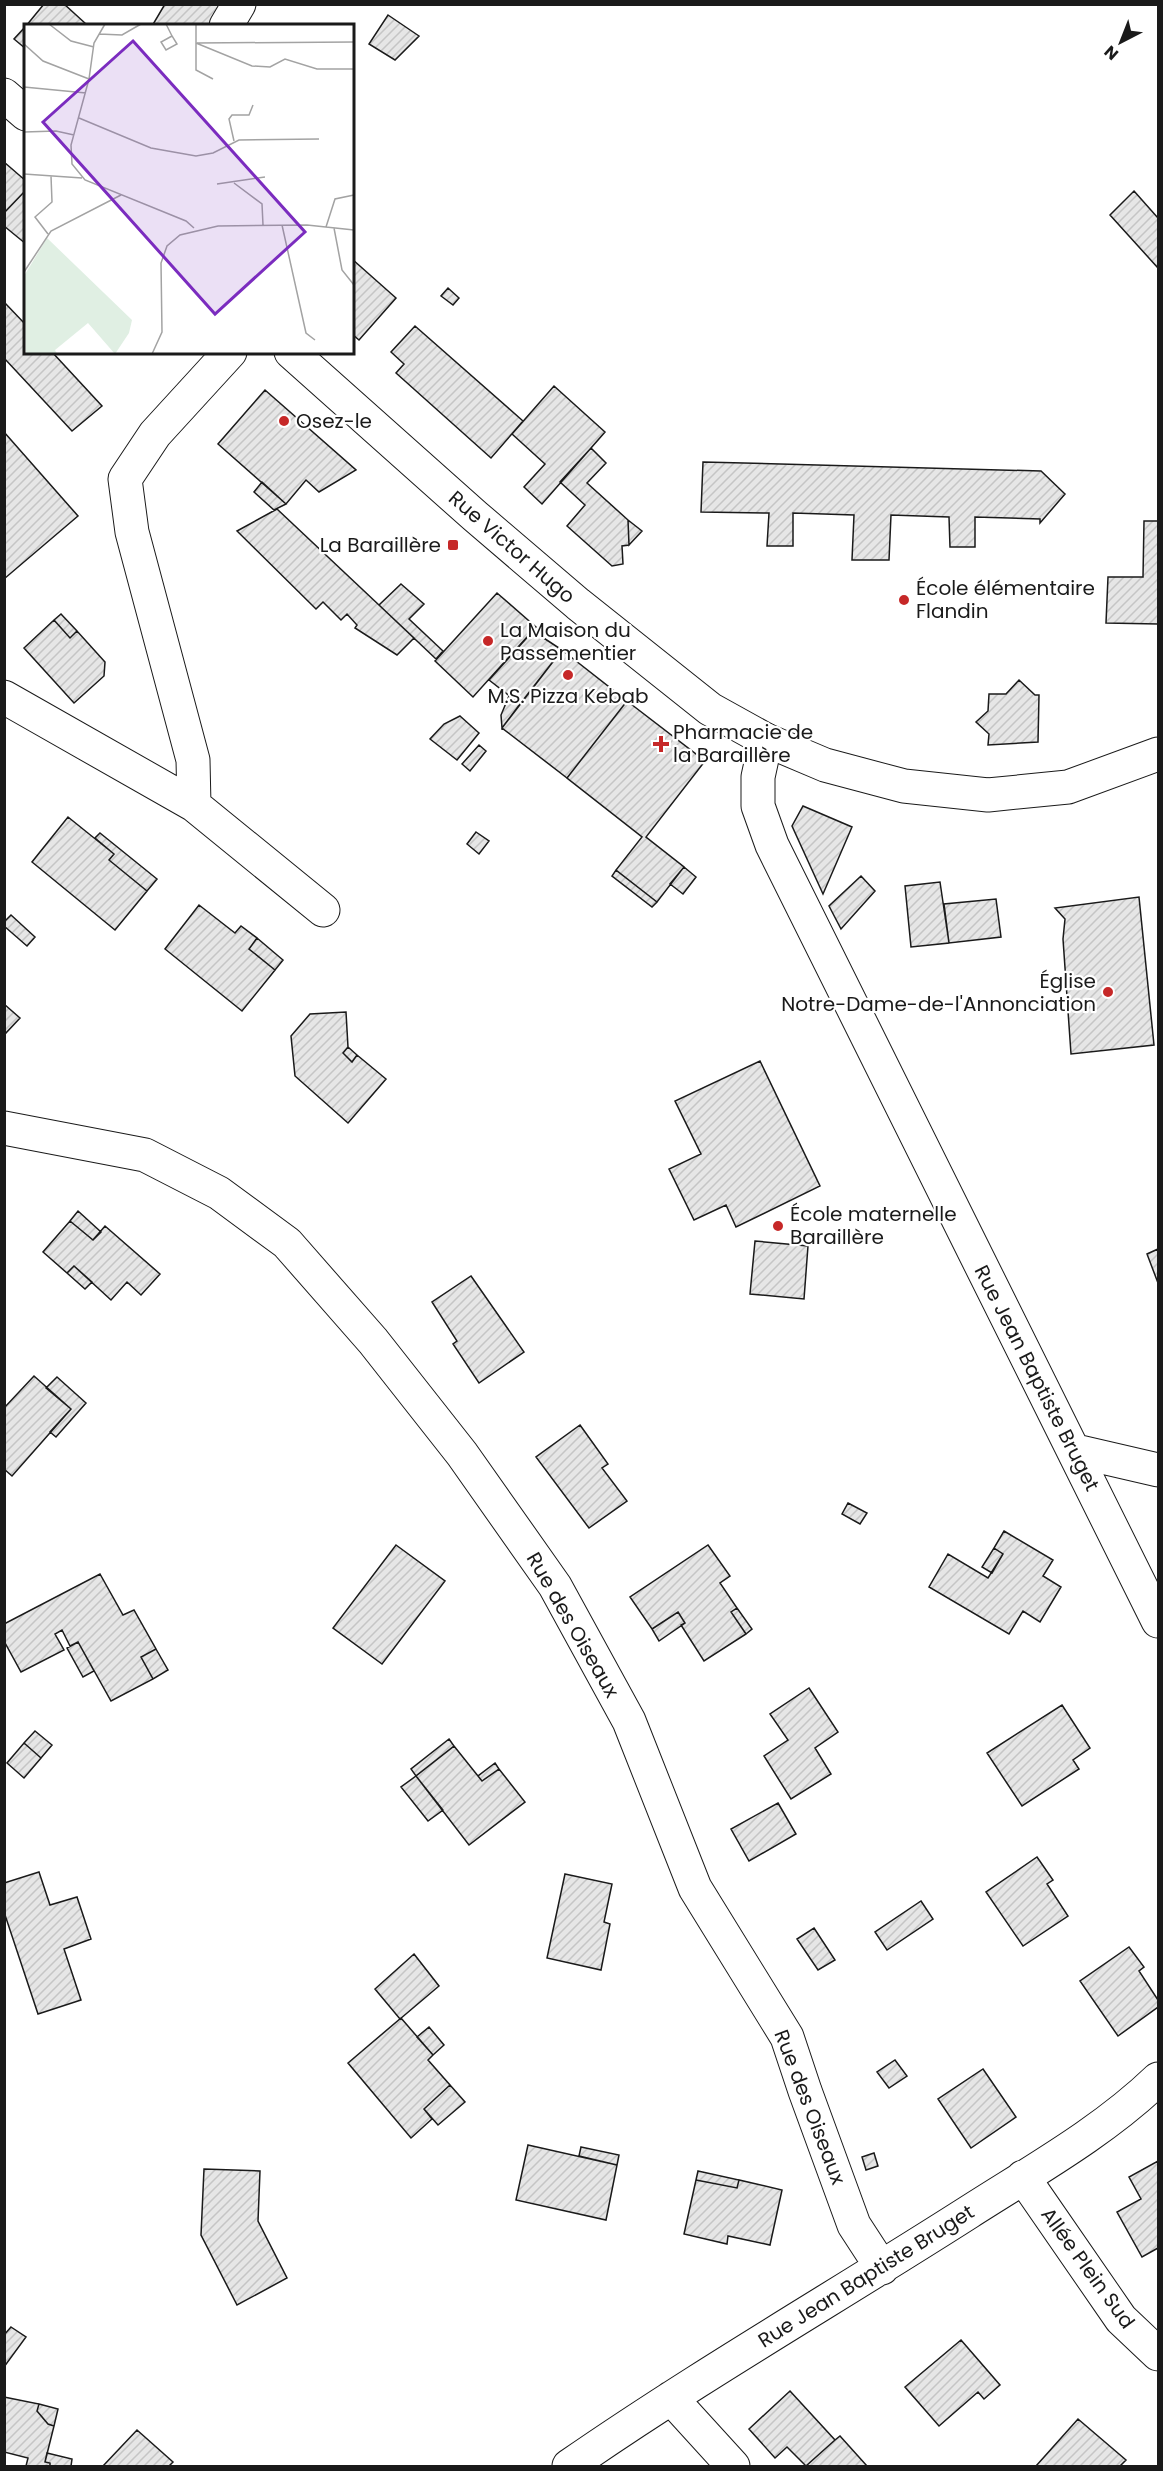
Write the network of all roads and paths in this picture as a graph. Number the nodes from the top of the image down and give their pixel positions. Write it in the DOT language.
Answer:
graph roads {
  1 [pos="239,4"];
  2 [pos="227,24"];
  3 [pos="4,95"];
  4 [pos="24,112"];
  5 [pos="228,354"];
  6 [pos="293,354"];
  7 [pos="4,697"];
  8 [pos="766,740"];
  9 [pos="1158,754"];
  10 [pos="194,806"];
  11 [pos="323,910"];
  12 [pos="4,1128"];
  13 [pos="1076,1451"];
  14 [pos="1158,1470"];
  15 [pos="1158,1621"];
  16 [pos="1158,2079"];
  17 [pos="1023,2177"];
  18 [pos="882,2268"];
  19 [pos="1158,2354"];
  20 [pos="670,2398"];
  21 [pos="569,2466"];
  22 [pos="733,2466"];
  1 -- 2 [label="street"];
  3 -- 4 [label="street"];
  5 -- 10 [label="street"];
  6 -- 8 [label="street, Rue Victor Hugo"];
  7 -- 10 [label="street"];
  8 -- 9 [label="street, Rue Victor Hugo"];
  8 -- 13 [label="street, Rue Jean Baptiste Bruget"];
  10 -- 11 [label="street"];
  12 -- 18 [label="street, Rue des Oiseaux"];
  13 -- 14 [label="street"];
  13 -- 15 [label="street, Rue Jean Baptiste Bruget"];
  16 -- 17 [label="street, Rue Jean Baptiste Bruget"];
  17 -- 18 [label="street, Rue Jean Baptiste Bruget"];
  17 -- 19 [label="street, Allée Plein Sud"];
  18 -- 20 [label="street, Rue Jean Baptiste Bruget"];
  20 -- 21 [label="street, Rue Jean Baptiste Bruget"];
  20 -- 22 [label="street"];
}
